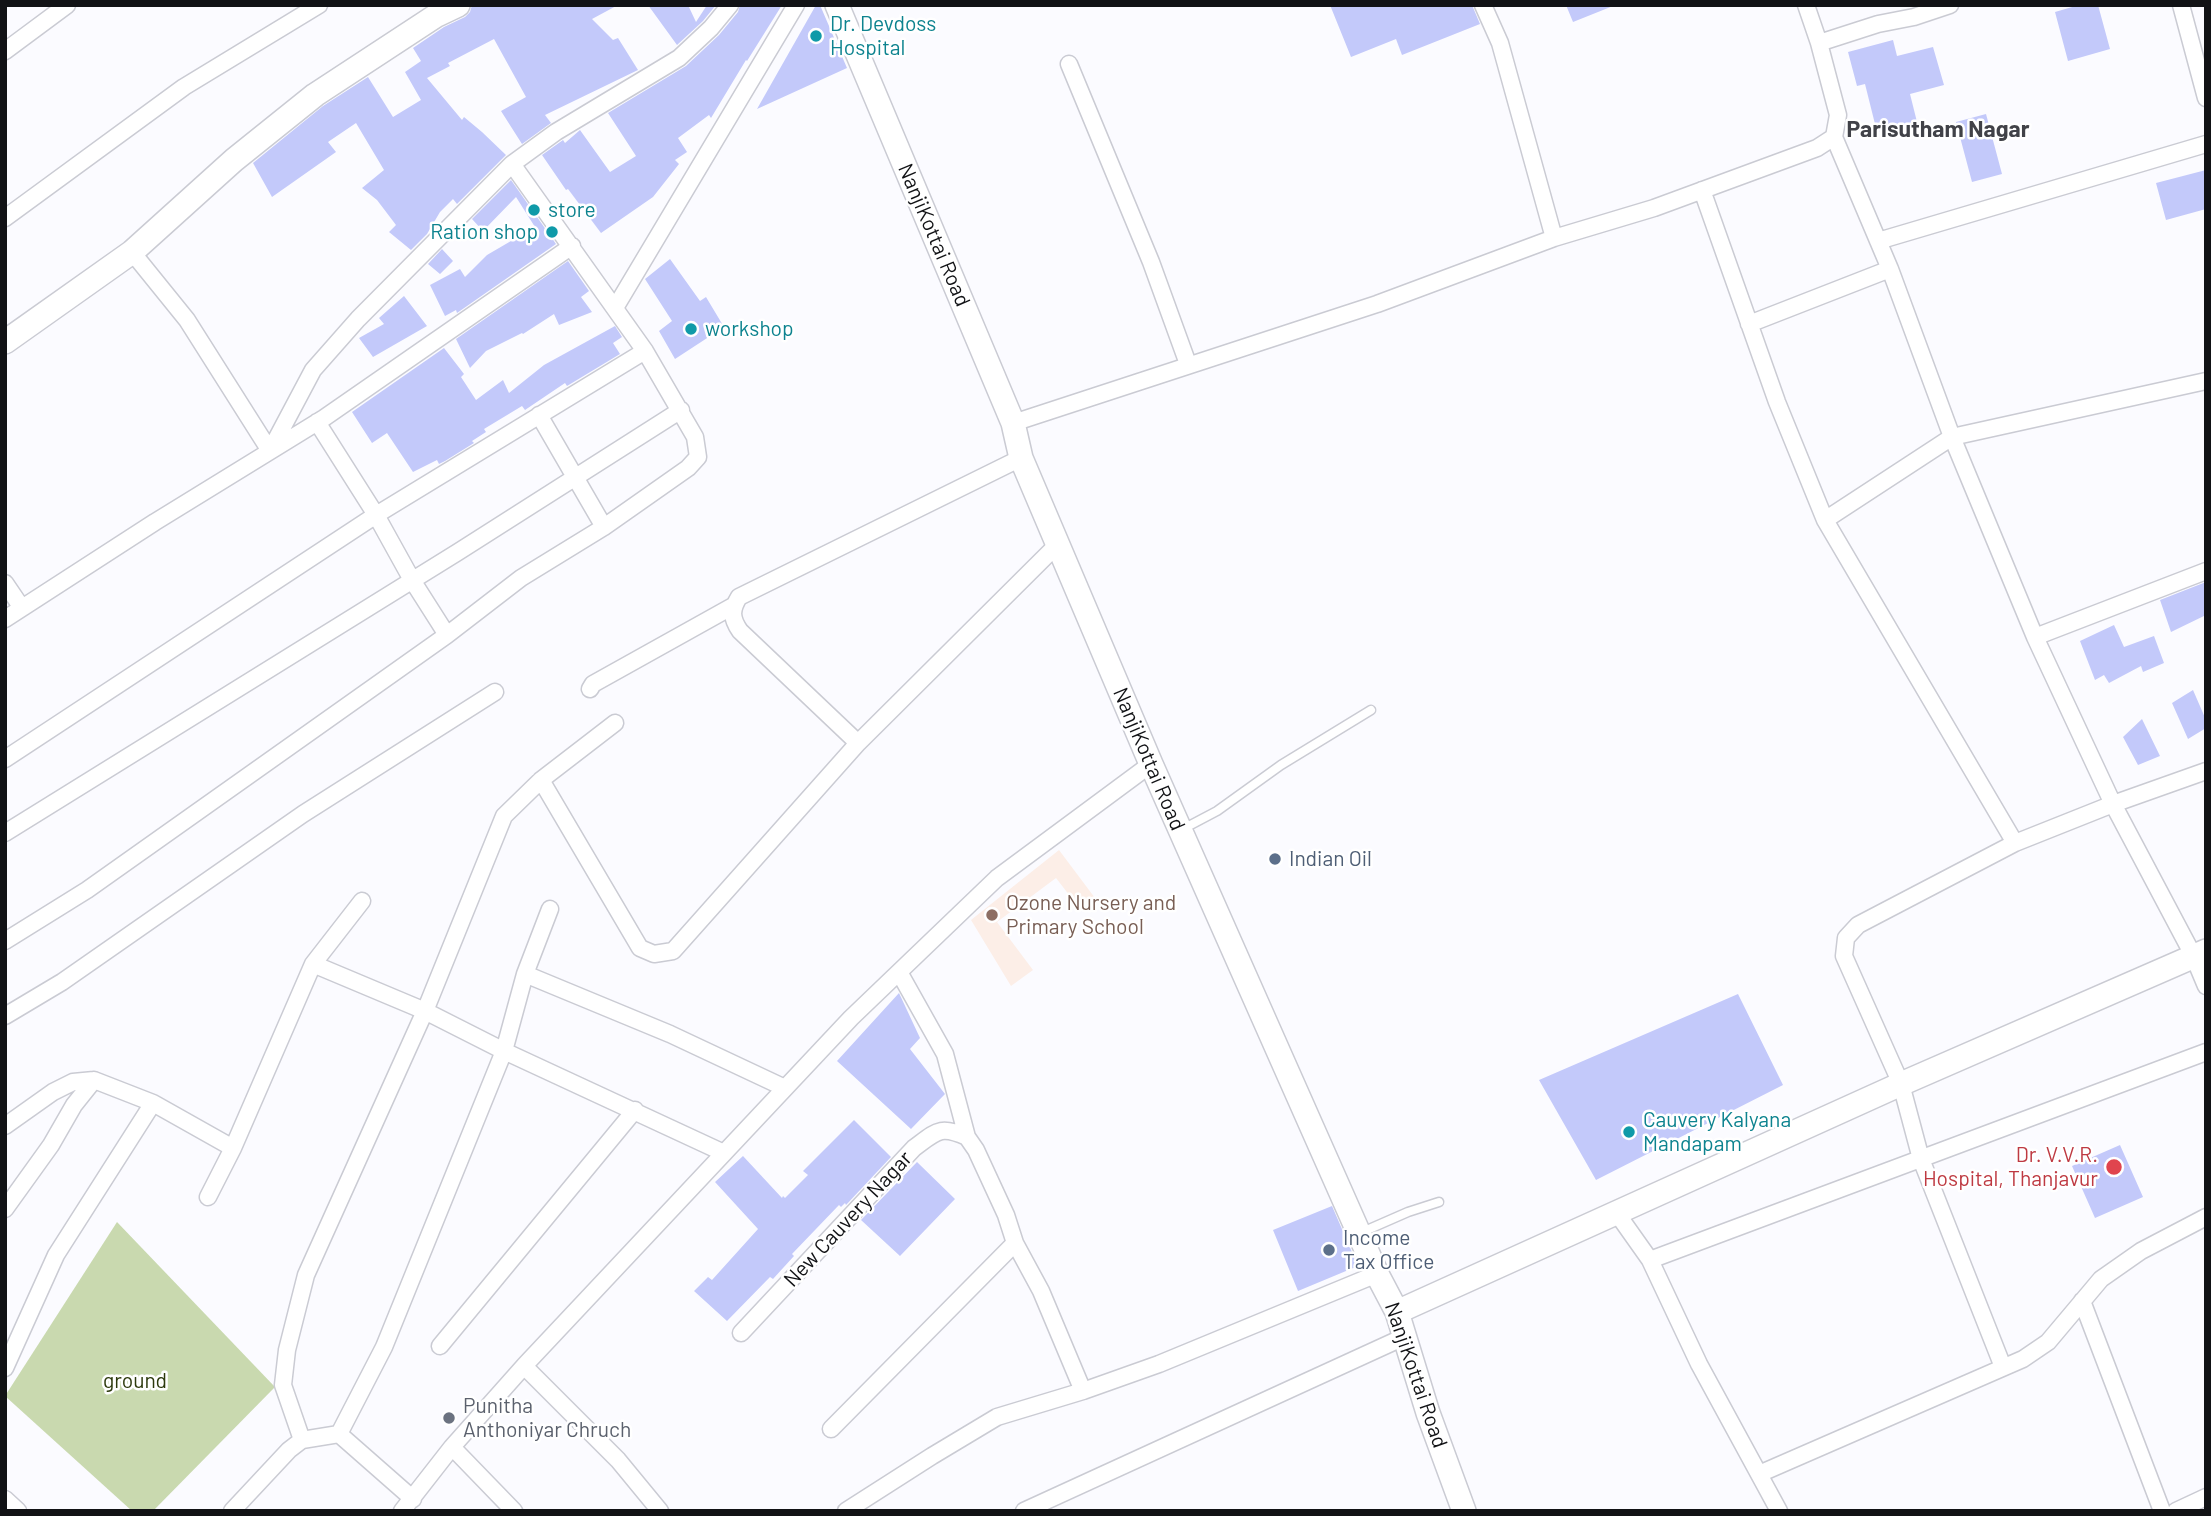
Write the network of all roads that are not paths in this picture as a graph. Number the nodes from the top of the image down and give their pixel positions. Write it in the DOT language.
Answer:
graph roads {
  1 [pos="67,5"];
  2 [pos="319,5"];
  3 [pos="458,5"];
  4 [pos="730,5"];
  5 [pos="796,5"];
  6 [pos="837,5"];
  7 [pos="1483,5"];
  8 [pos="1806,5"];
  9 [pos="1950,5"];
  10 [pos="2180,5"];
  11 [pos="1819,43"];
  12 [pos="5,51"];
  13 [pos="1069,64"];
  14 [pos="2206,98"];
  15 [pos="1834,136"];
  16 [pos="2206,144"];
  17 [pos="512,164"];
  18 [pos="1702,190"];
  19 [pos="5,218"];
  20 [pos="1554,238"];
  21 [pos="1878,241"];
  22 [pos="572,246"];
  23 [pos="132,252"];
  24 [pos="1890,269"];
  25 [pos="615,308"];
  26 [pos="1749,324"];
  27 [pos="5,342"];
  28 [pos="645,351"];
  29 [pos="1188,365"];
  30 [pos="2206,381"];
  31 [pos="681,411"];
  32 [pos="539,415"];
  33 [pos="317,422"];
  34 [pos="1013,423"];
  35 [pos="1952,437"];
  36 [pos="270,451"];
  37 [pos="1021,458"];
  38 [pos="576,478"];
  39 [pos="376,515"];
  40 [pos="1825,520"];
  41 [pos="604,527"];
  42 [pos="1058,544"];
  43 [pos="2206,571"];
  44 [pos="412,580"];
  45 [pos="5,583"];
  46 [pos="733,607"];
  47 [pos="22,608"];
  48 [pos="5,619"];
  49 [pos="447,635"];
  50 [pos="2035,637"];
  51 [pos="590,689"];
  52 [pos="495,692"];
  53 [pos="1371,710"];
  54 [pos="615,723"];
  55 [pos="858,743"];
  56 [pos="5,759"];
  57 [pos="1151,765"];
  58 [pos="2206,771"];
  59 [pos="541,780"];
  60 [pos="2113,804"];
  61 [pos="1181,831"];
  62 [pos="5,833"];
  63 [pos="2015,843"];
  64 [pos="362,901"];
  65 [pos="550,909"];
  66 [pos="5,941"];
  67 [pos="2199,953"];
  68 [pos="313,964"];
  69 [pos="899,972"];
  70 [pos="525,974"];
  71 [pos="2206,986"];
  72 [pos="425,1011"];
  73 [pos="5,1016"];
  74 [pos="503,1051"];
  75 [pos="2206,1052"];
  76 [pos="94,1080"];
  77 [pos="1901,1084"];
  78 [pos="785,1088"];
  79 [pos="153,1103"];
  80 [pos="635,1110"];
  81 [pos="5,1126"];
  82 [pos="967,1137"];
  83 [pos="233,1148"];
  84 [pos="724,1153"];
  85 [pos="1921,1159"];
  86 [pos="208,1196"];
  87 [pos="1438,1202"];
  88 [pos="5,1209"];
  89 [pos="1616,1212"];
  90 [pos="2206,1217"];
  91 [pos="1359,1234"];
  92 [pos="1015,1243"];
  93 [pos="1650,1261"];
  94 [pos="1377,1274"];
  95 [pos="2082,1301"];
  96 [pos="1397,1312"];
  97 [pos="741,1333"];
  98 [pos="1404,1337"];
  99 [pos="440,1346"];
  100 [pos="524,1366"];
  101 [pos="2003,1367"];
  102 [pos="5,1368"];
  103 [pos="1083,1391"];
  104 [pos="831,1429"];
  105 [pos="339,1434"];
  106 [pos="302,1440"];
  107 [pos="452,1447"];
  108 [pos="1759,1474"];
  109 [pos="2206,1497"];
  110 [pos="5,1499"];
  111 [pos="408,1505"];
  112 [pos="1052,1505"];
  113 [pos="18,1511"];
  114 [pos="232,1511"];
  115 [pos="514,1511"];
  116 [pos="660,1511"];
  117 [pos="846,1511"];
  118 [pos="1024,1511"];
  119 [pos="1464,1511"];
  120 [pos="1779,1511"];
  121 [pos="2162,1511"];
  122 [pos="2176,1511"];
  1 -- 12 [label="street"];
  2 -- 19 [label="street"];
  3 -- 23 [label="main road"];
  4 -- 17 [label="street"];
  5 -- 25 [label="street"];
  6 -- 34 [label="main road, NanjiKottai Road"];
  7 -- 20 [label="street"];
  8 -- 11 [label="street"];
  9 -- 11 [label="street"];
  10 -- 14 [label="street"];
  11 -- 15 [label="street"];
  13 -- 29 [label="street"];
  15 -- 18 [label="street"];
  15 -- 21 [label="street"];
  16 -- 21 [label="street"];
  17 -- 22 [label="street"];
  17 -- 36 [label="street"];
  18 -- 20 [label="street"];
  18 -- 26 [label="street"];
  20 -- 29 [label="street"];
  21 -- 24 [label="street"];
  22 -- 25 [label="street"];
  22 -- 33 [label="street"];
  23 -- 27 [label="main road"];
  23 -- 36 [label="street"];
  24 -- 26 [label="street"];
  24 -- 35 [label="street"];
  25 -- 28 [label="street"];
  26 -- 40 [label="street"];
  28 -- 31 [label="street"];
  28 -- 32 [label="street"];
  29 -- 34 [label="street"];
  30 -- 35 [label="street"];
  31 -- 38 [label="street"];
  31 -- 41 [label="street"];
  32 -- 38 [label="street"];
  32 -- 39 [label="street"];
  33 -- 36 [label="street"];
  33 -- 39 [label="street"];
  34 -- 37 [label="main road, NanjiKottai Road"];
  35 -- 40 [label="street"];
  35 -- 50 [label="street"];
  36 -- 47 [label="street"];
  37 -- 42 [label="main road, NanjiKottai Road"];
  37 -- 46 [label="street"];
  38 -- 41 [label="street"];
  38 -- 44 [label="street"];
  39 -- 44 [label="street"];
  39 -- 56 [label="street"];
  40 -- 63 [label="street"];
  41 -- 49 [label="street"];
  42 -- 55 [label="street"];
  42 -- 57 [label="main road, NanjiKottai Road"];
  43 -- 50 [label="street"];
  44 -- 49 [label="street"];
  44 -- 62 [label="street"];
  45 -- 47 [label="street"];
  46 -- 51 [label="street"];
  46 -- 55 [label="street"];
  47 -- 48 [label="street"];
  49 -- 66 [label="street"];
  50 -- 60 [label="street"];
  52 -- 73 [label="street"];
  53 -- 61 [label="lane"];
  54 -- 59 [label="street"];
  55 -- 59 [label="street"];
  57 -- 61 [label="main road, NanjiKottai Road"];
  57 -- 69 [label="street"];
  58 -- 60 [label="street"];
  59 -- 72 [label="street"];
  60 -- 63 [label="street"];
  60 -- 67 [label="street"];
  61 -- 91 [label="main road, NanjiKottai Road"];
  63 -- 77 [label="street"];
  64 -- 68 [label="street"];
  65 -- 70 [label="street"];
  67 -- 71 [label="street"];
  67 -- 77 [label="main road"];
  68 -- 72 [label="street"];
  68 -- 83 [label="street"];
  69 -- 78 [label="street"];
  69 -- 82 [label="street"];
  70 -- 74 [label="street"];
  70 -- 78 [label="street"];
  72 -- 74 [label="street"];
  72 -- 106 [label="street"];
  74 -- 80 [label="street"];
  74 -- 105 [label="street"];
  75 -- 85 [label="street"];
  76 -- 79 [label="street"];
  76 -- 81 [label="street"];
  76 -- 88 [label="street"];
  77 -- 85 [label="street"];
  77 -- 89 [label="main road"];
  78 -- 84 [label="street"];
  79 -- 83 [label="street"];
  79 -- 102 [label="street"];
  80 -- 84 [label="street"];
  80 -- 99 [label="street"];
  82 -- 92 [label="street"];
  82 -- 97 [label="street, New Cauvery Nagar"];
  83 -- 86 [label="street"];
  84 -- 100 [label="street"];
  85 -- 93 [label="street"];
  85 -- 101 [label="street"];
  87 -- 91 [label="lane"];
  89 -- 93 [label="street"];
  89 -- 96 [label="main road"];
  90 -- 95 [label="street"];
  91 -- 94 [label="main road, NanjiKottai Road"];
  92 -- 103 [label="street"];
  92 -- 104 [label="street"];
  93 -- 108 [label="street"];
  94 -- 96 [label="main road, NanjiKottai Road"];
  94 -- 103 [label="street"];
  95 -- 101 [label="street"];
  95 -- 121 [label="street"];
  96 -- 98 [label="main road, NanjiKottai Road"];
  98 -- 112 [label="street"];
  98 -- 119 [label="main road, NanjiKottai Road"];
  100 -- 107 [label="street"];
  100 -- 116 [label="street"];
  101 -- 108 [label="street"];
  103 -- 117 [label="street"];
  105 -- 106 [label="street"];
  105 -- 111 [label="street"];
  106 -- 114 [label="street"];
  107 -- 111 [label="street"];
  107 -- 115 [label="street"];
  108 -- 120 [label="street"];
  109 -- 122 [label="street"];
  110 -- 113 [label="street"];
  112 -- 118 [label="street"];
}
